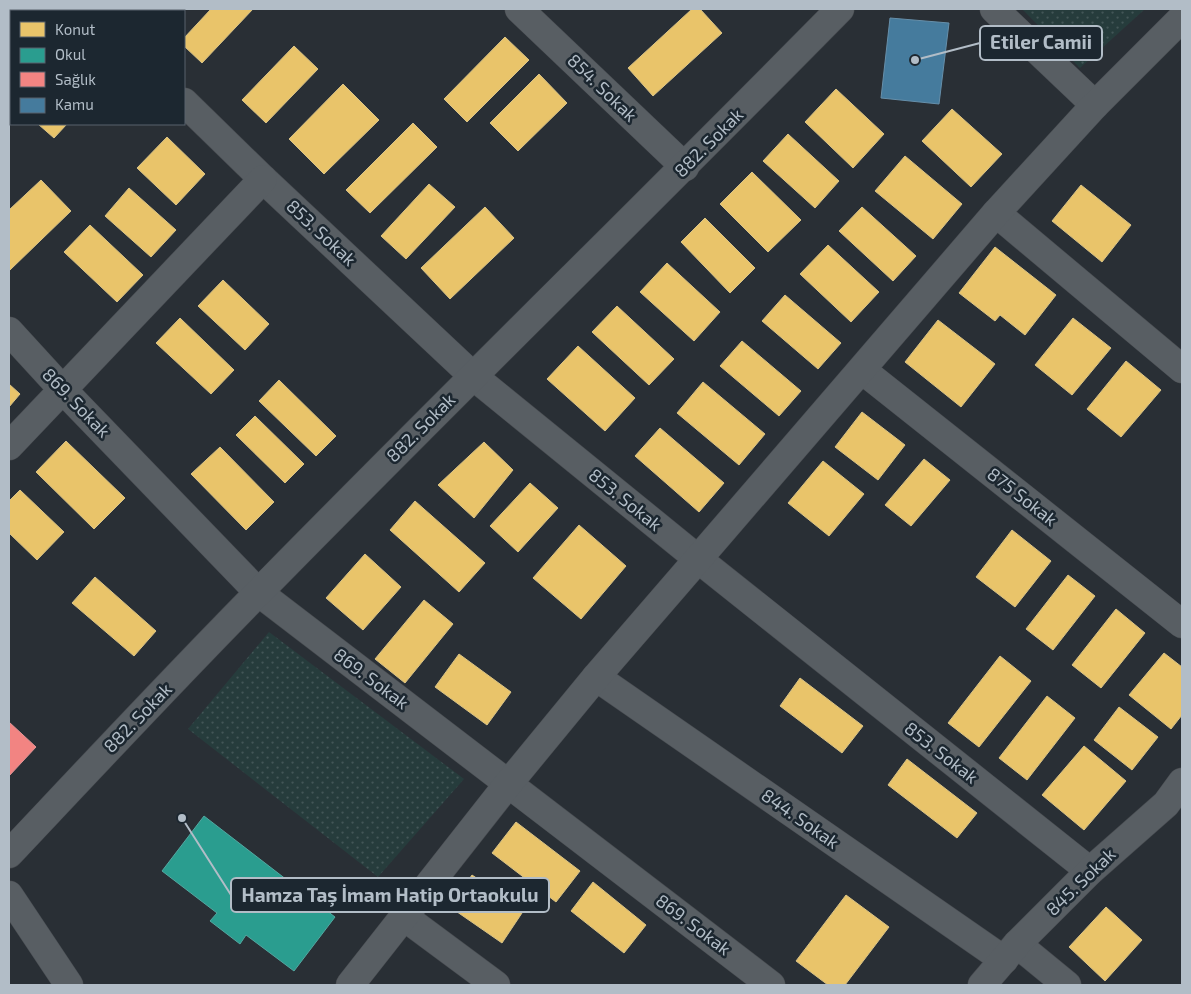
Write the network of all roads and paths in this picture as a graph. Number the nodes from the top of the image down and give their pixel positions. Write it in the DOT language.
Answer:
graph roads {
  1 [pos="519,9"];
  2 [pos="840,9"];
  3 [pos="994,9"];
  4 [pos="1182,18"];
  5 [pos="185,103"];
  6 [pos="1095,105"];
  7 [pos="685,167"];
  8 [pos="263,179"];
  9 [pos="996,213"];
  10 [pos="9,331"];
  11 [pos="1182,369"];
  12 [pos="862,370"];
  13 [pos="473,376"];
  14 [pos="63,390"];
  15 [pos="9,446"];
  16 [pos="698,559"];
  17 [pos="258,592"];
  18 [pos="1182,624"];
  19 [pos="596,677"];
  20 [pos="1182,782"];
  21 [pos="508,784"];
  22 [pos="1174,810"];
  23 [pos="9,854"];
  24 [pos="1090,871"];
  25 [pos="9,895"];
  26 [pos="403,916"];
  27 [pos="1011,952"];
  28 [pos="69,985"];
  29 [pos="350,985"];
  30 [pos="496,985"];
  31 [pos="771,985"];
  32 [pos="982,985"];
  33 [pos="1067,985"];
  1 -- 7 [label="street, 854. Sokak"];
  2 -- 7 [label="street, 882. Sokak"];
  3 -- 6 [label="street"];
  4 -- 6 [label="street"];
  5 -- 8 [label="street, 853. Sokak"];
  6 -- 9 [label="street"];
  7 -- 13 [label="street, 882. Sokak"];
  8 -- 13 [label="street, 853. Sokak"];
  8 -- 14 [label="street"];
  9 -- 11 [label="street"];
  9 -- 12 [label="street"];
  10 -- 14 [label="street, 869. Sokak"];
  12 -- 16 [label="street"];
  12 -- 18 [label="street, 875 Sokak"];
  13 -- 16 [label="street, 853. Sokak"];
  13 -- 17 [label="street, 882. Sokak"];
  14 -- 15 [label="street"];
  14 -- 17 [label="street, 869. Sokak"];
  16 -- 19 [label="street"];
  16 -- 24 [label="street, 853. Sokak"];
  17 -- 21 [label="street, 869. Sokak"];
  17 -- 23 [label="street, 882. Sokak"];
  19 -- 21 [label="street"];
  19 -- 27 [label="street, 844. Sokak"];
  20 -- 22 [label="street, 845. Sokak"];
  21 -- 26 [label="street"];
  21 -- 31 [label="street, 869. Sokak"];
  22 -- 24 [label="street, 845. Sokak"];
  24 -- 27 [label="street, 845. Sokak"];
  25 -- 28 [label="street"];
  26 -- 29 [label="street"];
  26 -- 30 [label="street"];
  27 -- 32 [label="street, 845. Sokak"];
  27 -- 33 [label="street, 844. Sokak"];
}
